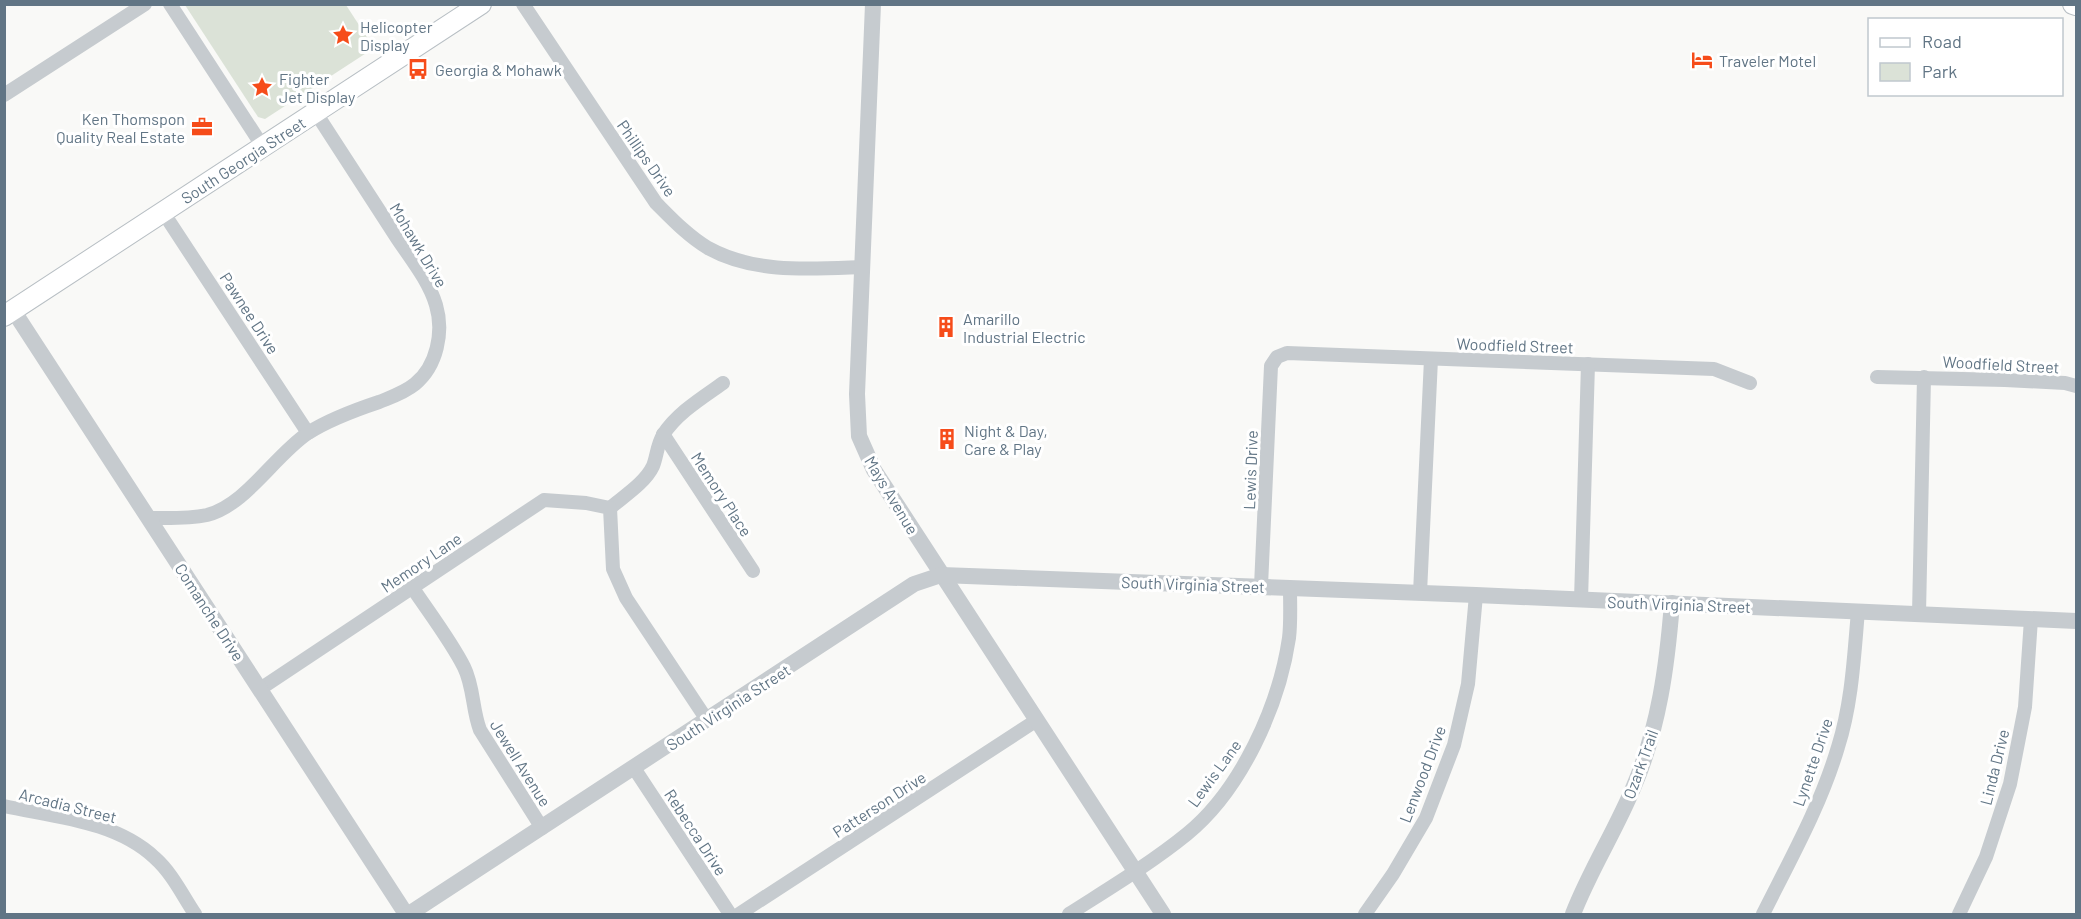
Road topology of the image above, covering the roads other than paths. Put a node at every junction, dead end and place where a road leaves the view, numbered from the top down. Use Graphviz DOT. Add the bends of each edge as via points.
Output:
graph roads {
  1 [pos="145,4"];
  2 [pos="170,4"];
  3 [pos="481,4"];
  4 [pos="523,4"];
  5 [pos="873,4"];
  6 [pos="4,94"];
  7 [pos="316,113"];
  8 [pos="263,147"];
  9 [pos="163,212"];
  10 [pos="863,267"];
  11 [pos="9,313"];
  12 [pos="1277,357"];
  13 [pos="1431,358"];
  14 [pos="1588,364"];
  15 [pos="1924,377"];
  16 [pos="1877,378"];
  17 [pos="1750,382"];
  18 [pos="723,383"];
  19 [pos="2076,386"];
  20 [pos="308,433"];
  21 [pos="663,435"];
  22 [pos="610,508"];
  23 [pos="148,518"];
  24 [pos="753,571"];
  25 [pos="942,575"];
  26 [pos="1261,586"];
  27 [pos="412,587"];
  28 [pos="1290,588"];
  29 [pos="1420,593"];
  30 [pos="1476,595"];
  31 [pos="1581,600"];
  32 [pos="1672,603"];
  33 [pos="1858,611"];
  34 [pos="1919,614"];
  35 [pos="2076,614"];
  36 [pos="2031,619"];
  37 [pos="2076,621"];
  38 [pos="260,688"];
  39 [pos="707,720"];
  40 [pos="1037,720"];
  41 [pos="634,768"];
  42 [pos="4,806"];
  43 [pos="542,828"];
  44 [pos="1135,871"];
  45 [pos="195,915"];
  46 [pos="408,915"];
  47 [pos="730,915"];
  48 [pos="739,915"];
  49 [pos="1069,915"];
  50 [pos="1162,915"];
  51 [pos="1365,915"];
  52 [pos="1573,915"];
  53 [pos="1763,915"];
  54 [pos="1959,915"];
  1 -- 6 [label="street"];
  2 -- 8 [label="street"];
  3 -- 7 [label="main road, South Georgia Street"];
  4 -- 10 [label="street, Phillips Drive" via="656,203 684,230 709,248 772,267"];
  5 -- 10 [label="street, Mays Avenue"];
  7 -- 8 [label="main road, South Georgia Street"];
  7 -- 20 [label="street, Mohawk Drive" via="420,273 436,304 439,321 434,356 426,373 414,385"];
  8 -- 9 [label="main road, South Georgia Street"];
  9 -- 11 [label="main road, South Georgia Street"];
  9 -- 20 [label="street, Pawnee Drive"];
  10 -- 25 [label="street, Mays Avenue" via="859,436 874,470"];
  11 -- 23 [label="street, Comanche Drive"];
  12 -- 13 [label="street, Woodfield Street" via="1287,353"];
  12 -- 26 [label="street, Lewis Drive" via="1271,366"];
  13 -- 14 [label="street, Woodfield Street"];
  13 -- 29 [label="street"];
  14 -- 17 [label="street, Woodfield Street" via="1714,369"];
  14 -- 31 [label="street"];
  15 -- 16 [label="street, Woodfield Street"];
  15 -- 19 [label="street, Woodfield Street"];
  15 -- 34 [label="street"];
  18 -- 21 [label="street" via="686,411"];
  20 -- 23 [label="street, Mohawk Drive" via="227,507 208,515"];
  21 -- 22 [label="street" via="646,477"];
  21 -- 24 [label="street, Memory Place"];
  22 -- 27 [label="street, Memory Lane" via="544,500"];
  22 -- 39 [label="street" via="613,569 626,598"];
  23 -- 38 [label="street, Comanche Drive"];
  25 -- 26 [label="street, South Virginia Street"];
  25 -- 39 [label="street, South Virginia Street" via="914,584"];
  25 -- 40 [label="street, Mays Avenue"];
  26 -- 28 [label="street, South Virginia Street"];
  27 -- 38 [label="street, Memory Lane"];
  27 -- 43 [label="street, Jewell Avenue" via="464,666 480,730"];
  28 -- 29 [label="street, South Virginia Street"];
  28 -- 44 [label="street, Lewis Lane" via="1289,636 1282,672 1255,746 1215,804 1189,833"];
  29 -- 30 [label="street, South Virginia Street"];
  30 -- 31 [label="street, South Virginia Street"];
  30 -- 51 [label="street, Lenwood Drive" via="1467,684 1454,745 1426,818"];
  31 -- 32 [label="street, South Virginia Street"];
  32 -- 33 [label="street, South Virginia Street"];
  32 -- 52 [label="street, Ozark Trail" via="1667,665 1649,744 1634,786"];
  33 -- 34 [label="street, South Virginia Street"];
  33 -- 53 [label="street, Lynette Drive" via="1852,684 1839,746 1820,798"];
  34 -- 36 [label="street, South Virginia Street"];
  35 -- 37 [label="street"];
  36 -- 37 [label="street, South Virginia Street"];
  36 -- 54 [label="street, Linda Drive" via="2025,707 2010,784 1986,857"];
  38 -- 46 [label="street, Comanche Drive"];
  39 -- 41 [label="street, South Virginia Street"];
  40 -- 44 [label="street, Mays Avenue"];
  40 -- 48 [label="street, Patterson Drive"];
  41 -- 43 [label="street, South Virginia Street"];
  41 -- 47 [label="street, Rebecca Drive"];
  42 -- 45 [label="street, Arcadia Street" via="117,832 156,858"];
  43 -- 46 [label="street, South Virginia Street"];
  44 -- 49 [label="street, Lewis Lane"];
  44 -- 50 [label="street, Mays Avenue"];
}
